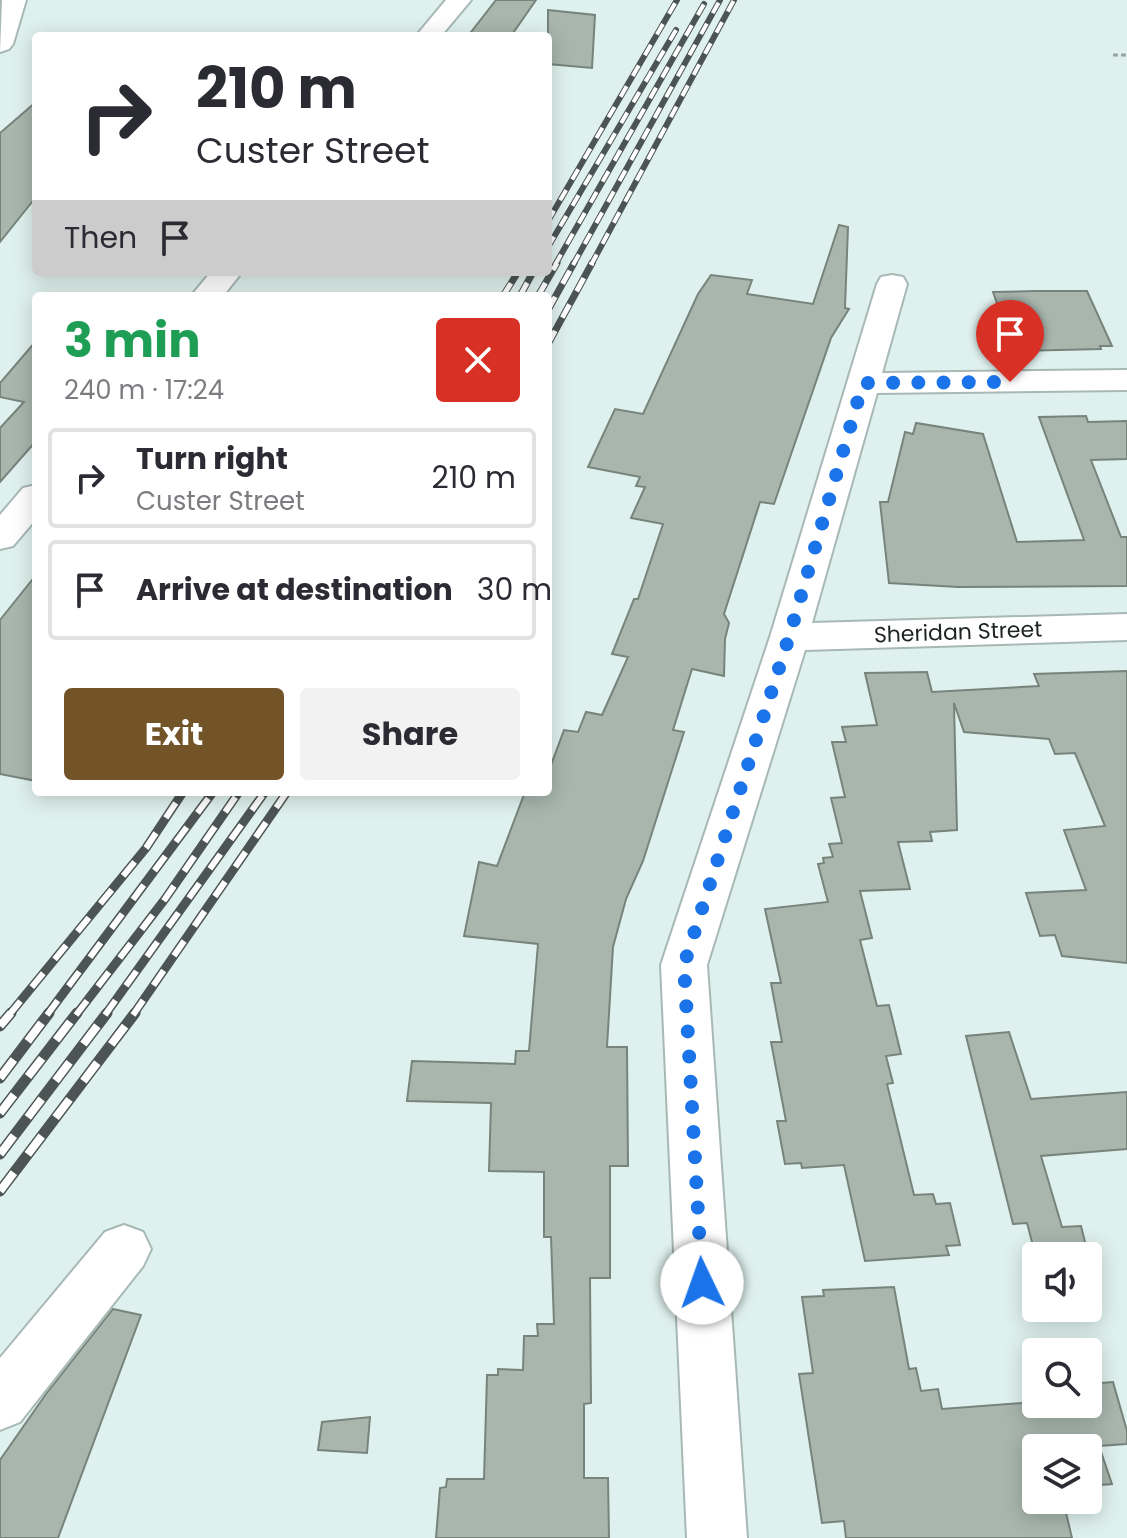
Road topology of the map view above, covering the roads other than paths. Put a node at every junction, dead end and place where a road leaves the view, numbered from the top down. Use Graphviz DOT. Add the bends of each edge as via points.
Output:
graph roads {
  1 [pos="14,0"];
  2 [pos="459,0"];
  3 [pos="431,32"];
  4 [pos="0,44"];
  5 [pos="224,276"];
  6 [pos="892,284"];
  7 [pos="210,292"];
  8 [pos="1127,380"];
  9 [pos="863,383"];
  10 [pos="1127,627"];
  11 [pos="789,637"];
  12 [pos="124,1249"];
  13 [pos="0,1402"];
  14 [pos="717,1538"];
  1 -- 4 [label="street"];
  2 -- 3 [label="street"];
  5 -- 7 [label="street"];
  6 -- 9 [label="street"];
  8 -- 9 [label="street"];
  9 -- 11 [label="street"];
  10 -- 11 [label="street, Sheridan Street"];
  11 -- 14 [label="street" via="684,965"];
  12 -- 13 [label="street"];
}
